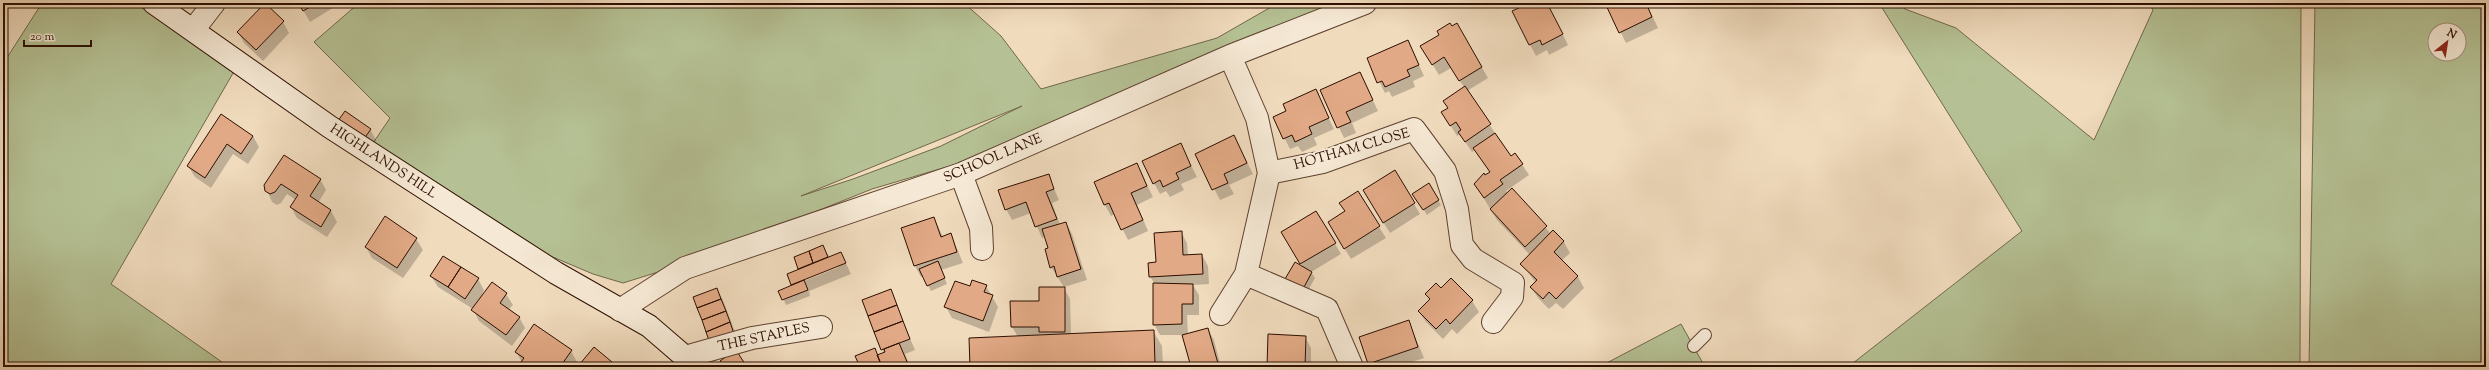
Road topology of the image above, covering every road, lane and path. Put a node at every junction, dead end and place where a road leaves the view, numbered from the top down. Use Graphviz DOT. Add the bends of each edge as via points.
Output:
graph roads {
  1 [pos="154,3"];
  2 [pos="214,3"];
  3 [pos="1365,3"];
  4 [pos="194,29"];
  5 [pos="1230,56"];
  6 [pos="1269,173"];
  7 [pos="961,174"];
  8 [pos="982,249"];
  9 [pos="1246,274"];
  10 [pos="620,310"];
  11 [pos="1221,314"];
  12 [pos="1493,322"];
  13 [pos="821,327"];
  14 [pos="1705,336"];
  15 [pos="1694,346"];
  16 [pos="689,362"];
  17 [pos="1352,367"];
  1 -- 4 [label="street, HIGHLANDS HILL"];
  2 -- 4 [label="street"];
  3 -- 5 [label="street, SCHOOL LANE"];
  4 -- 10 [label="street, HIGHLANDS HILL" via="330,127 556,273"];
  5 -- 6 [label="street" via="1257,118"];
  5 -- 7 [label="street, SCHOOL LANE"];
  6 -- 9 [label="street"];
  6 -- 12 [label="street, HOTHAM CLOSE" via="1323,162 1414,129 1445,171 1457,209 1462,245 1473,259 1513,283 1512,297"];
  7 -- 8 [label="street" via="981,228"];
  7 -- 10 [label="street, SCHOOL LANE" via="685,268"];
  9 -- 11 [label="street"];
  9 -- 17 [label="street" via="1328,309"];
  10 -- 16 [label="street, HIGHLANDS HILL" via="649,326"];
  13 -- 16 [label="street, THE STAPLES" via="752,338"];
  14 -- 15 [label="lane"];
}
